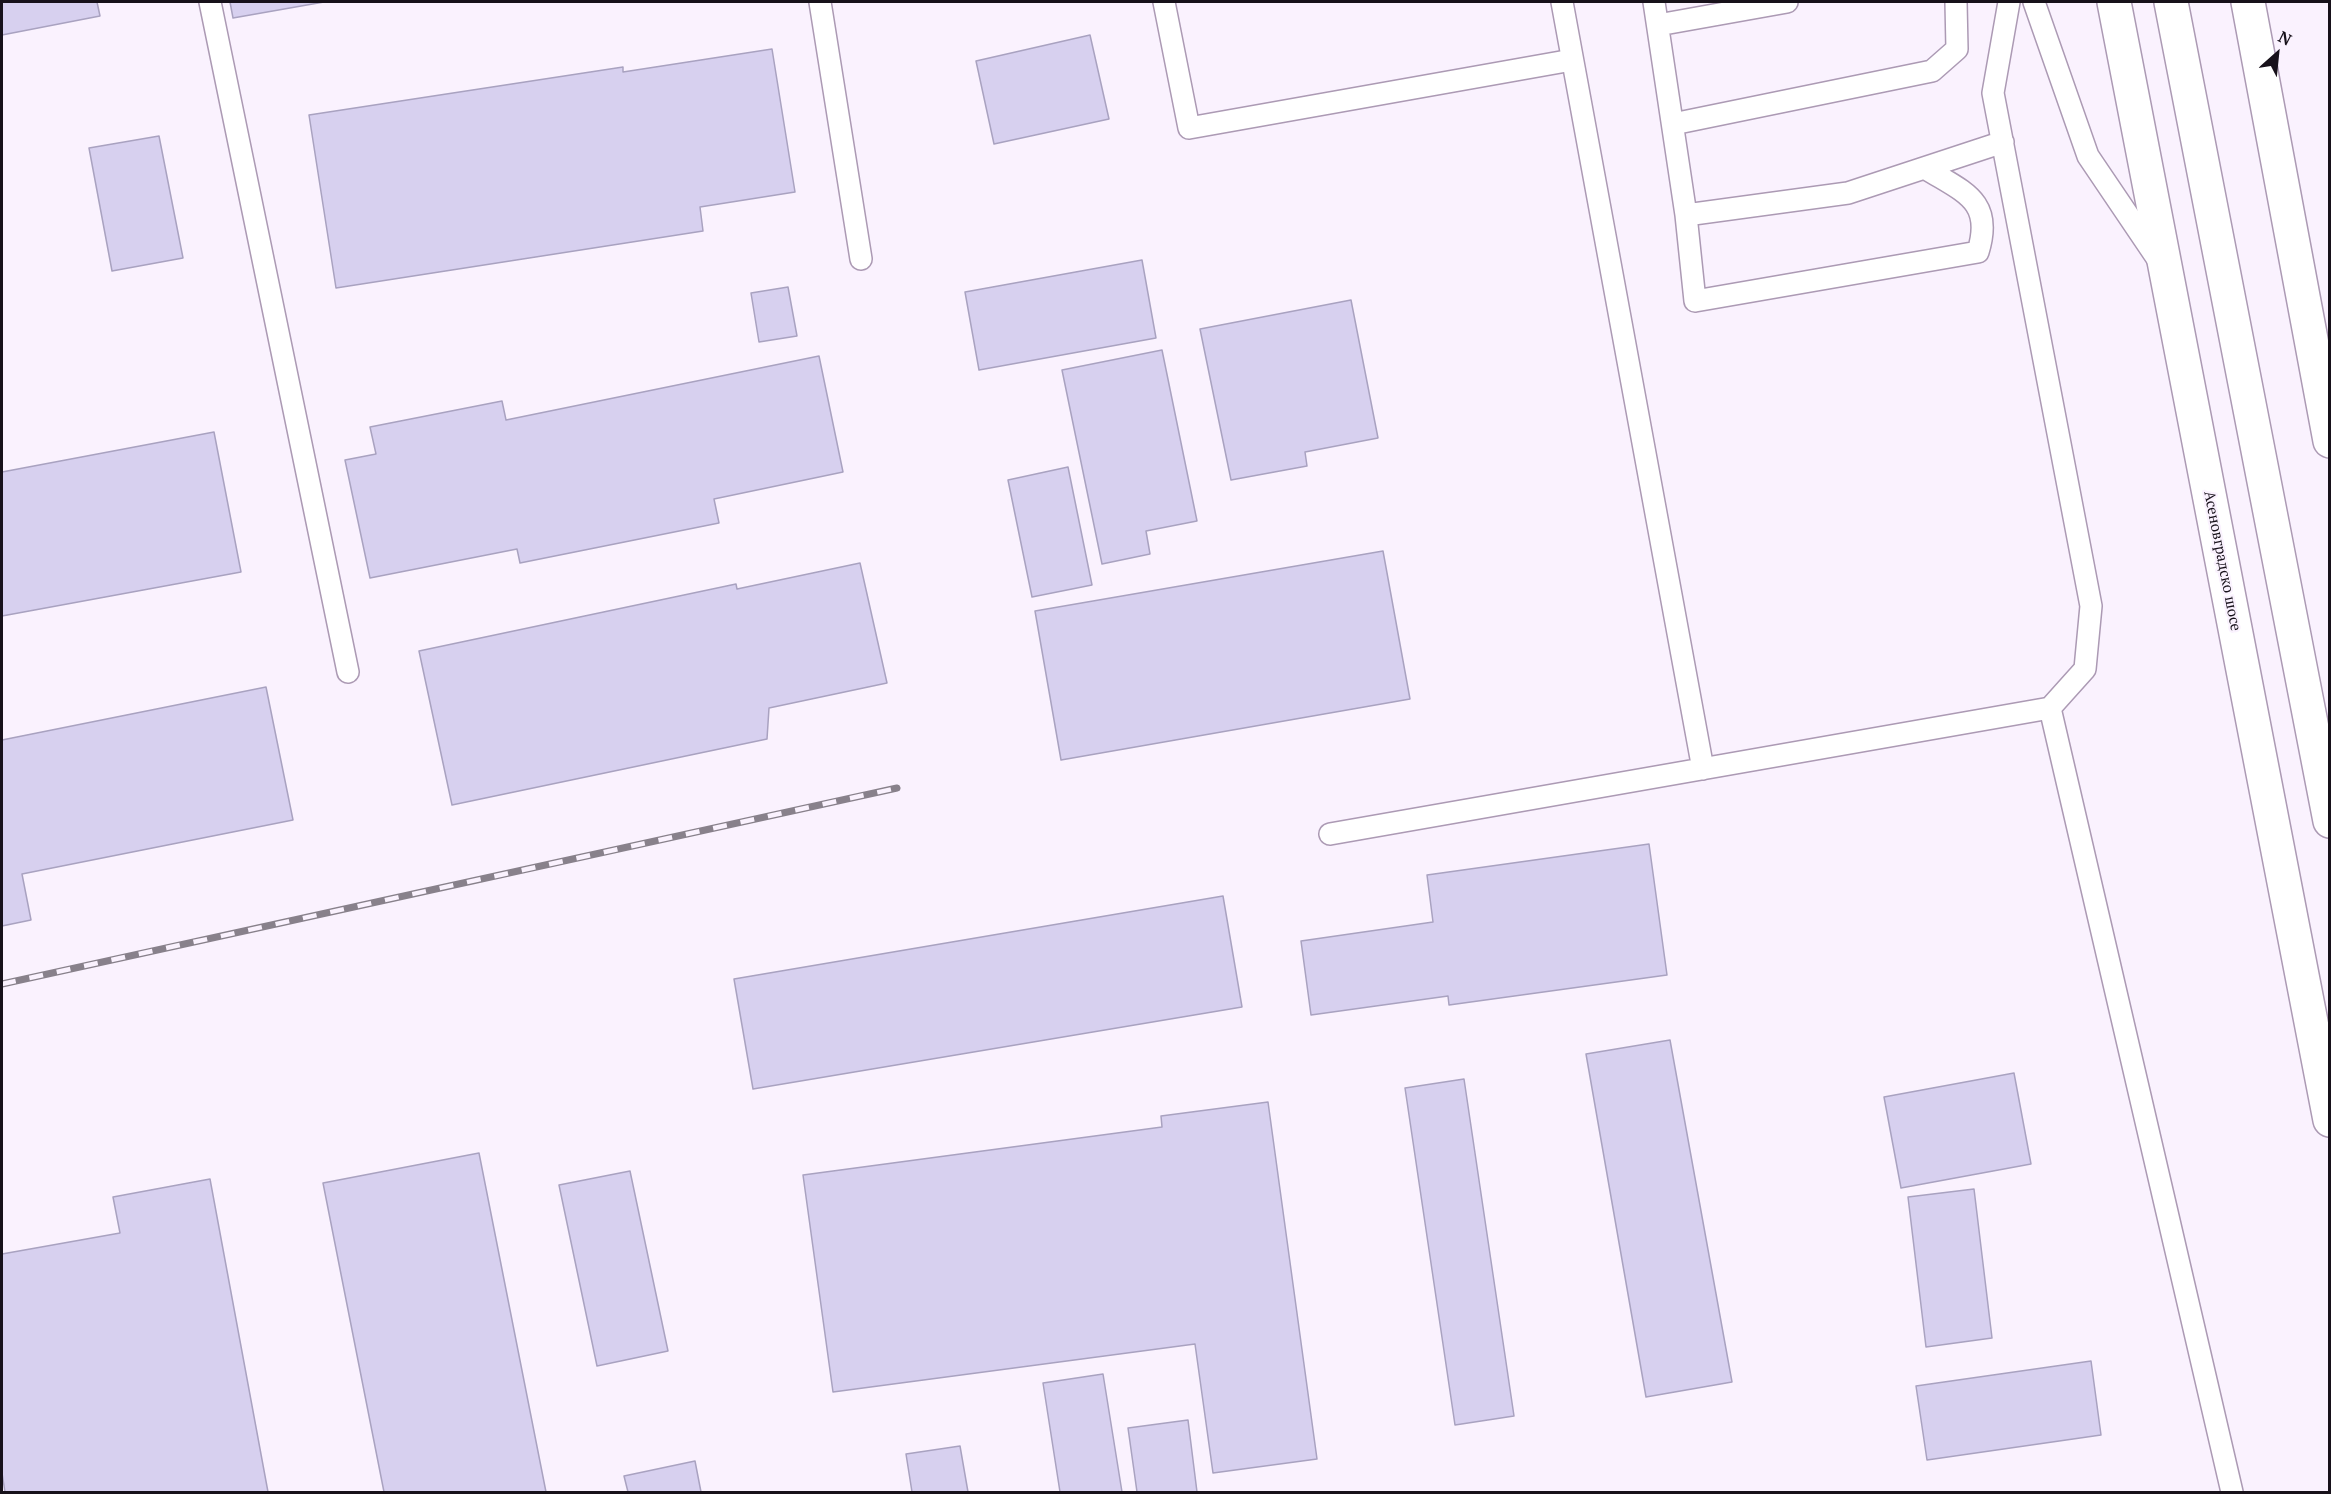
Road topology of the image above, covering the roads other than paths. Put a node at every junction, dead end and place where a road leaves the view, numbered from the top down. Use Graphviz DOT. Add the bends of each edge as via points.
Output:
graph roads {
  1 [pos="210,2"];
  2 [pos="820,2"];
  3 [pos="1164,2"];
  4 [pos="1562,2"];
  5 [pos="1654,2"];
  6 [pos="1787,2"];
  7 [pos="1956,2"];
  8 [pos="2009,2"];
  9 [pos="2034,2"];
  10 [pos="2114,2"];
  11 [pos="2171,2"];
  12 [pos="2248,2"];
  13 [pos="1658,25"];
  14 [pos="1572,60"];
  15 [pos="1673,124"];
  16 [pos="2003,142"];
  17 [pos="1925,168"];
  18 [pos="1686,215"];
  19 [pos="861,259"];
  20 [pos="2166,272"];
  21 [pos="2330,441"];
  22 [pos="348,672"];
  23 [pos="2050,708"];
  24 [pos="1702,769"];
  25 [pos="2330,821"];
  26 [pos="1330,834"];
  27 [pos="2330,1120"];
  28 [pos="2232,1492"];
  1 -- 22 [label="lane"];
  2 -- 19 [label="lane"];
  3 -- 14 [label="lane" via="1189,128"];
  4 -- 14 [label="lane"];
  5 -- 13 [label="lane"];
  6 -- 13 [label="lane"];
  7 -- 15 [label="lane" via="1957,49 1932,71"];
  8 -- 16 [label="lane" via="1993,93"];
  9 -- 20 [label="lane" via="2088,156"];
  10 -- 20 [label="main road, Асеновградско шосе"];
  11 -- 25 [label="main road"];
  12 -- 21 [label="main road"];
  13 -- 15 [label="lane"];
  14 -- 24 [label="lane"];
  15 -- 18 [label="lane"];
  16 -- 17 [label="lane"];
  16 -- 23 [label="lane" via="2091,606 2085,669"];
  17 -- 18 [label="lane" via="1848,193"];
  17 -- 18 [label="lane" via="1967,195 1980,209 1984,233 1978,252 1695,301"];
  20 -- 27 [label="main road, Асеновградско шосе"];
  23 -- 24 [label="lane"];
  23 -- 28 [label="lane"];
  24 -- 26 [label="lane"];
}
